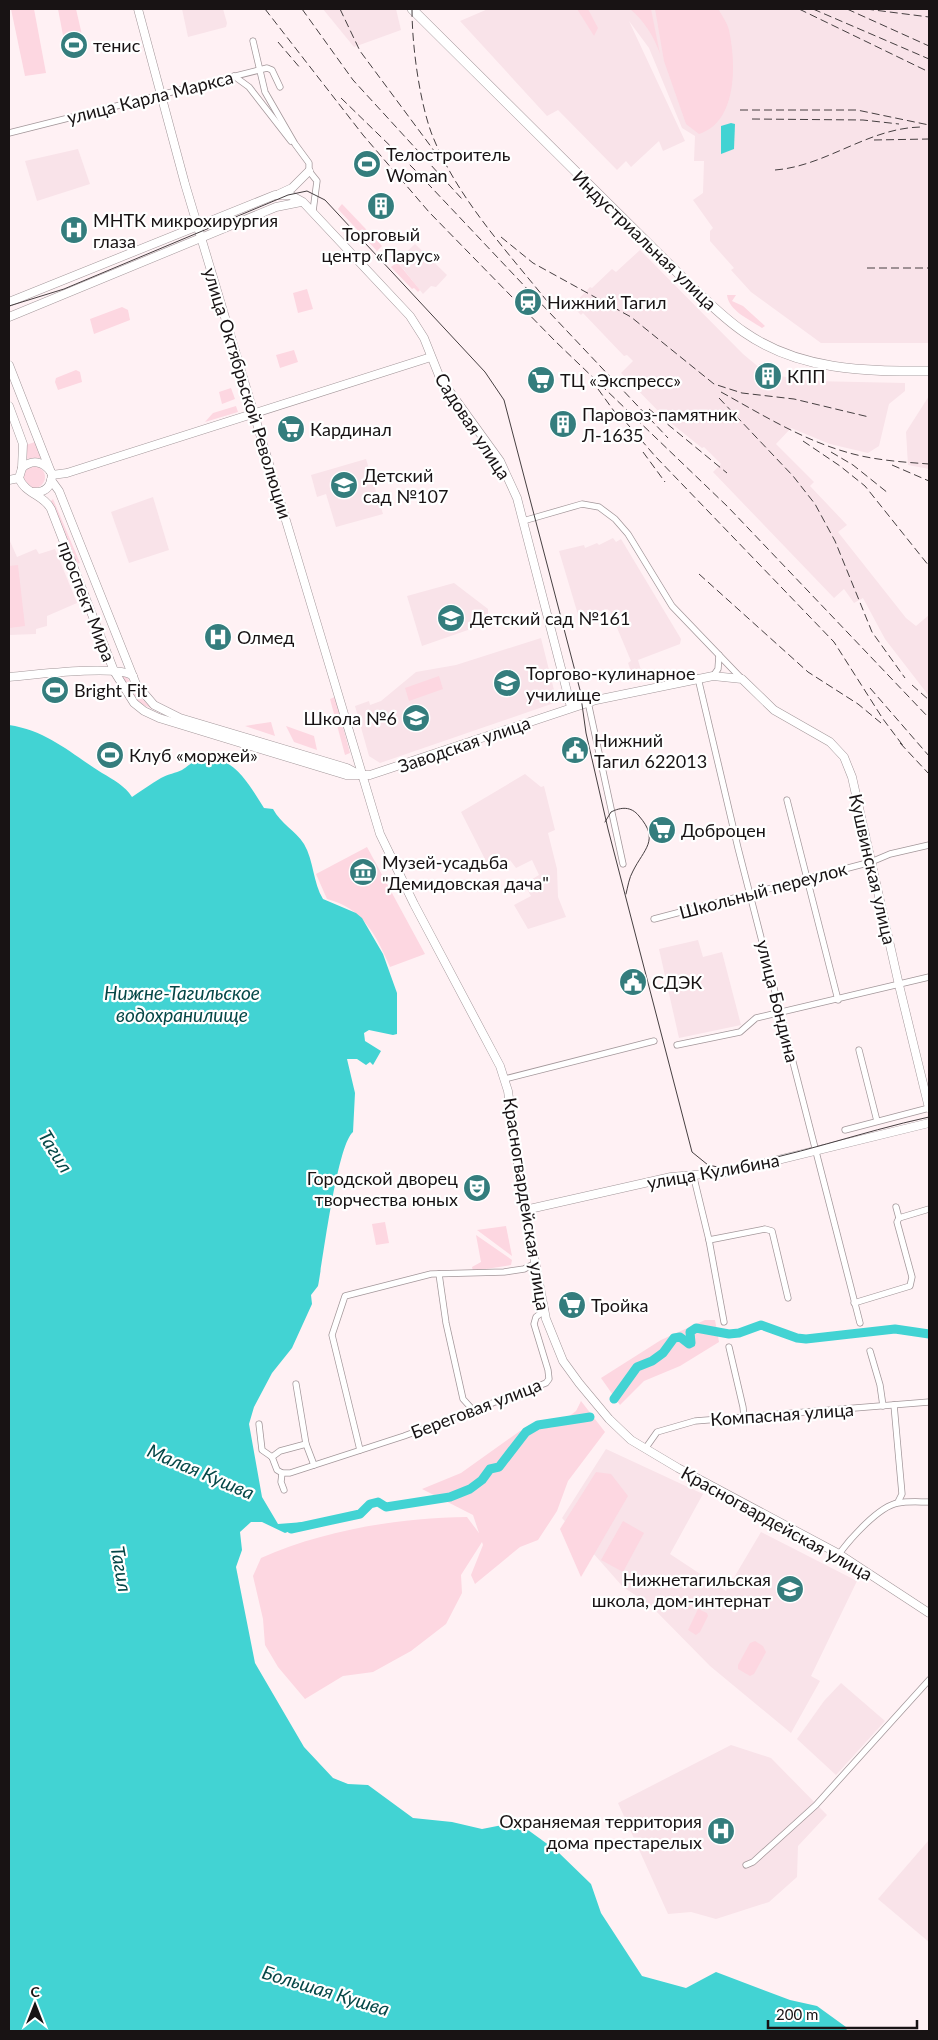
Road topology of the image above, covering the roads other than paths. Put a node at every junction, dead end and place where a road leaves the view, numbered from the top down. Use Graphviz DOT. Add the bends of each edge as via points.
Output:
graph roads {
  1 [pos="138,9"];
  2 [pos="412,9"];
  3 [pos="253,41"];
  4 [pos="258,70"];
  5 [pos="234,76"];
  6 [pos="280,87"];
  7 [pos="160,95"];
  8 [pos="9,133"];
  9 [pos="294,144"];
  10 [pos="309,171"];
  11 [pos="275,195"];
  12 [pos="303,202"];
  13 [pos="313,211"];
  14 [pos="198,227"];
  15 [pos="202,238"];
  16 [pos="9,302"];
  17 [pos="9,317"];
  18 [pos="431,357"];
  19 [pos="9,365"];
  20 [pos="929,371"];
  21 [pos="9,406"];
  22 [pos="254,412"];
  23 [pos="22,468"];
  24 [pos="51,476"];
  25 [pos="19,478"];
  26 [pos="9,480"];
  27 [pos="32,492"];
  28 [pos="523,521"];
  29 [pos="719,656"];
  30 [pos="114,671"];
  31 [pos="133,676"];
  32 [pos="713,676"];
  33 [pos="9,677"];
  34 [pos="698,678"];
  35 [pos="742,679"];
  36 [pos="588,702"];
  37 [pos="571,707"];
  38 [pos="144,711"];
  39 [pos="361,776"];
  40 [pos="786,800"];
  41 [pos="380,834"];
  42 [pos="929,845"];
  43 [pos="871,862"];
  44 [pos="623,864"];
  45 [pos="807,879"];
  46 [pos="751,894"];
  47 [pos="654,918"];
  48 [pos="929,977"];
  49 [pos="899,985"];
  50 [pos="838,1000"];
  51 [pos="780,1013"];
  52 [pos="654,1041"];
  53 [pos="677,1045"];
  54 [pos="859,1050"];
  55 [pos="505,1079"];
  56 [pos="929,1108"];
  57 [pos="877,1121"];
  58 [pos="929,1123"];
  59 [pos="845,1130"];
  60 [pos="817,1151"];
  61 [pos="693,1174"];
  62 [pos="896,1207"];
  63 [pos="929,1209"];
  64 [pos="525,1210"];
  65 [pos="899,1218"];
  66 [pos="709,1240"];
  67 [pos="534,1264"];
  68 [pos="439,1274"];
  69 [pos="788,1298"];
  70 [pos="854,1303"];
  71 [pos="545,1310"];
  72 [pos="724,1322"];
  73 [pos="860,1323"];
  74 [pos="729,1347"];
  75 [pos="870,1352"];
  76 [pos="296,1384"];
  77 [pos="929,1402"];
  78 [pos="894,1405"];
  79 [pos="883,1406"];
  80 [pos="473,1410"];
  81 [pos="744,1417"];
  82 [pos="259,1424"];
  83 [pos="306,1444"];
  84 [pos="645,1449"];
  85 [pos="360,1450"];
  86 [pos="272,1457"];
  87 [pos="314,1465"];
  88 [pos="282,1473"];
  89 [pos="284,1490"];
  90 [pos="898,1502"];
  91 [pos="929,1502"];
  92 [pos="839,1554"];
  93 [pos="929,1613"];
  94 [pos="929,1680"];
  95 [pos="746,1864"];
  1 -- 7 [label="main road, улица Октябрьской Революции"];
  2 -- 20 [label="main road, Индустриальная улица" via="694,289 744,333 793,357 827,366 864,371"];
  3 -- 4 [label="street"];
  4 -- 5 [label="street, улица Карла Маркса"];
  4 -- 6 [label="street" via="272,70"];
  4 -- 9 [label="street" via="265,92"];
  5 -- 7 [label="street, улица Карла Маркса"];
  5 -- 9 [label="street" via="249,88"];
  7 -- 8 [label="street, улица Карла Маркса"];
  7 -- 14 [label="main road, улица Октябрьской Революции"];
  9 -- 10 [label="street" via="307,159"];
  10 -- 11 [label="main road" via="292,188"];
  10 -- 13 [label="street" via="318,182"];
  11 -- 12 [label="main road" via="288,195"];
  11 -- 14 [label="main road"];
  12 -- 13 [label="main road, Садовая улица"];
  12 -- 15 [label="main road" via="282,205"];
  13 -- 18 [label="main road, Садовая улица" via="410,316"];
  14 -- 15 [label="main road, улица Октябрьской Революции"];
  14 -- 16 [label="main road"];
  15 -- 17 [label="main road"];
  15 -- 22 [label="main road, улица Октябрьской Революции"];
  18 -- 22 [label="main road"];
  18 -- 28 [label="main road, Садовая улица" via="440,378 500,461 517,498"];
  19 -- 24 [label="main road, проспект Мира"];
  21 -- 23 [label="main road" via="23,444"];
  22 -- 24 [label="main road"];
  22 -- 39 [label="main road, улица Октябрьской Революции"];
  23 -- 24 [label="main road" via="37,462"];
  23 -- 25 [label="main road"];
  24 -- 27 [label="main road" via="50,486 43,492"];
  24 -- 31 [label="main road, проспект Мира"];
  25 -- 26 [label="main road"];
  25 -- 27 [label="main road" via="21,484"];
  27 -- 30 [label="main road, проспект Мира" via="51,509"];
  28 -- 29 [label="street" via="582,504 594,506 615,519 628,534 672,606"];
  28 -- 37 [label="main road, Садовая улица"];
  29 -- 32 [label="street" via="718,669"];
  29 -- 35 [label="street"];
  30 -- 31 [label="main road" via="124,671"];
  30 -- 33 [label="main road"];
  30 -- 38 [label="main road, проспект Мира" via="131,699"];
  31 -- 39 [label="main road, проспект Мира" via="142,694 154,705 180,718 348,768"];
  32 -- 34 [label="main road, Заводская улица"];
  32 -- 35 [label="main road, Заводская улица"];
  34 -- 36 [label="main road, Заводская улица"];
  34 -- 46 [label="street, улица Бондина"];
  35 -- 43 [label="main road, Кушвинская улица" via="774,710 830,742 844,757 852,777"];
  36 -- 37 [label="main road, Заводская улица"];
  36 -- 44 [label="street"];
  37 -- 39 [label="main road, Заводская улица" via="378,774"];
  38 -- 39 [label="main road, Заводская улица" via="346,775"];
  39 -- 41 [label="main road, улица Октябрьской Революции"];
  40 -- 45 [label="street"];
  41 -- 55 [label="main road, Красногвардейская улица" via="489,1042"];
  42 -- 43 [label="street, Школьный переулок"];
  43 -- 45 [label="street, Школьный переулок"];
  43 -- 49 [label="main road, Кушвинская улица"];
  45 -- 46 [label="street, Школьный переулок"];
  45 -- 50 [label="street"];
  46 -- 47 [label="street, Школьный переулок"];
  46 -- 51 [label="street, улица Бондина"];
  48 -- 49 [label="street"];
  49 -- 50 [label="street"];
  49 -- 56 [label="main road, Кушвинская улица"];
  50 -- 51 [label="street"];
  51 -- 53 [label="street" via="754,1019 740,1032"];
  51 -- 60 [label="street, улица Бондина"];
  52 -- 55 [label="street"];
  54 -- 57 [label="street"];
  55 -- 64 [label="main road, Красногвардейская улица"];
  56 -- 57 [label="street"];
  57 -- 59 [label="street"];
  58 -- 60 [label="main road, улица Кулибина"];
  60 -- 61 [label="main road, улица Кулибина" via="729,1172"];
  60 -- 70 [label="street, улица Бондина"];
  61 -- 64 [label="main road, улица Кулибина"];
  61 -- 66 [label="street"];
  62 -- 65 [label="street"];
  63 -- 65 [label="street"];
  64 -- 67 [label="main road, Красногвардейская улица"];
  65 -- 70 [label="street" via="897,1223 912,1283 907,1288"];
  66 -- 69 [label="street" via="770,1229"];
  66 -- 72 [label="street"];
  67 -- 68 [label="street" via="524,1270"];
  67 -- 71 [label="main road, Красногвардейская улица"];
  68 -- 80 [label="street" via="463,1399"];
  68 -- 85 [label="street" via="350,1293 342,1301 332,1335"];
  70 -- 73 [label="street, улица Бондина"];
  71 -- 80 [label="street, Береговая улица" via="536,1317 534,1324 549,1379 541,1385"];
  71 -- 84 [label="main road, Красногвардейская улица" via="551,1335 563,1361 618,1429"];
  74 -- 81 [label="street"];
  75 -- 79 [label="street"];
  76 -- 83 [label="street"];
  77 -- 78 [label="street, Компасная улица"];
  78 -- 79 [label="street, Компасная улица"];
  78 -- 90 [label="street" via="902,1494"];
  79 -- 81 [label="street, Компасная улица"];
  80 -- 85 [label="street, Береговая улица"];
  81 -- 84 [label="street, Компасная улица" via="695,1421 663,1430 654,1435"];
  82 -- 86 [label="street" via="262,1450"];
  83 -- 86 [label="street" via="280,1451"];
  83 -- 87 [label="street"];
  84 -- 92 [label="main road, Красногвардейская улица"];
  85 -- 87 [label="street, Береговая улица"];
  86 -- 88 [label="street" via="277,1470"];
  87 -- 88 [label="street, Береговая улица"];
  88 -- 89 [label="street"];
  90 -- 91 [label="street"];
  90 -- 92 [label="street" via="888,1506 853,1535"];
  92 -- 93 [label="main road, Красногвардейская улица"];
  94 -- 95 [label="street" via="816,1806 753,1862"];
}
